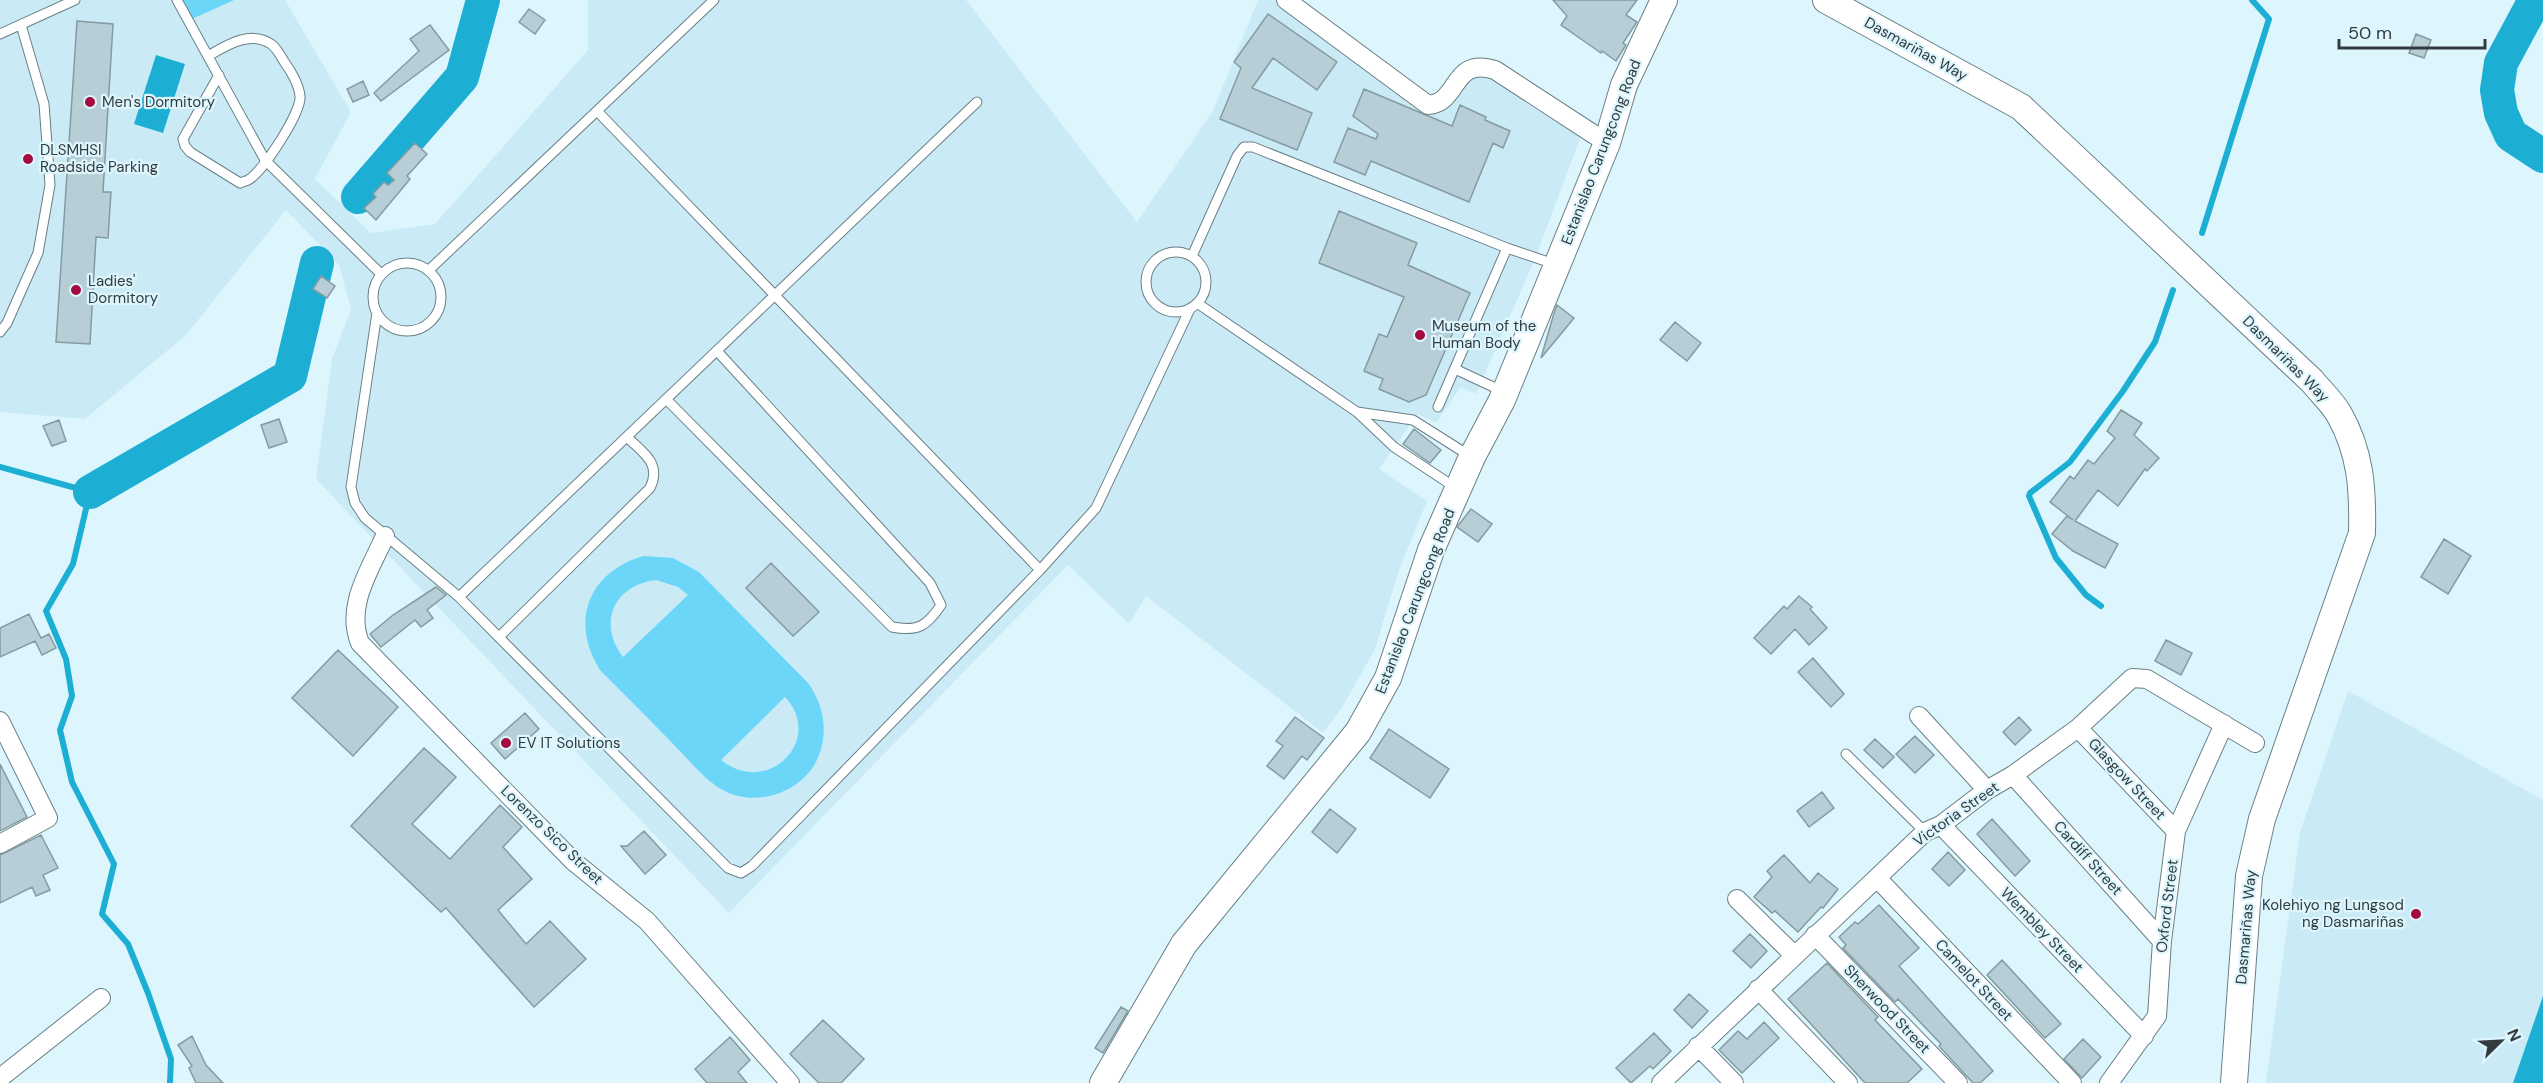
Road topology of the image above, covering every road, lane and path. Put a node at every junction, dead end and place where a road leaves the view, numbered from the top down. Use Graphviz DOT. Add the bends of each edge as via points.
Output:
graph roads {
  1 [pos="75,0"];
  2 [pos="177,0"];
  3 [pos="714,0"];
  4 [pos="1286,0"];
  5 [pos="1664,0"];
  6 [pos="1826,0"];
  7 [pos="21,25"];
  8 [pos="0,34"];
  9 [pos="208,56"];
  10 [pos="219,75"];
  11 [pos="977,102"];
  12 [pos="597,111"];
  13 [pos="1607,143"];
  14 [pos="265,160"];
  15 [pos="1507,248"];
  16 [pos="1192,256"];
  17 [pos="1558,266"];
  18 [pos="429,270"];
  19 [pos="381,274"];
  20 [pos="775,296"];
  21 [pos="1194,306"];
  22 [pos="377,314"];
  23 [pos="0,332"];
  24 [pos="717,351"];
  25 [pos="1455,369"];
  26 [pos="1504,392"];
  27 [pos="666,399"];
  28 [pos="1438,407"];
  29 [pos="1357,412"];
  30 [pos="627,436"];
  31 [pos="1472,457"];
  32 [pos="1458,490"];
  33 [pos="385,536"];
  34 [pos="1040,570"];
  35 [pos="459,597"];
  36 [pos="499,637"];
  37 [pos="1919,716"];
  38 [pos="0,721"];
  39 [pos="2224,724"];
  40 [pos="2078,728"];
  41 [pos="2255,743"];
  42 [pos="1846,754"];
  43 [pos="2013,775"];
  44 [pos="1987,790"];
  45 [pos="1933,828"];
  46 [pos="2176,831"];
  47 [pos="0,844"];
  48 [pos="1877,878"];
  49 [pos="1737,899"];
  50 [pos="1815,934"];
  51 [pos="2162,941"];
  52 [pos="1794,955"];
  53 [pos="1758,989"];
  54 [pos="101,998"];
  55 [pos="2144,1036"];
  56 [pos="1698,1046"];
  57 [pos="0,1081"];
  58 [pos="790,1083"];
  59 [pos="1103,1083"];
  60 [pos="1661,1083"];
  61 [pos="1734,1083"];
  62 [pos="1848,1083"];
  63 [pos="1958,1083"];
  64 [pos="2072,1083"];
  65 [pos="2109,1083"];
  66 [pos="2234,1083"];
  1 -- 7 [label="lane"];
  2 -- 9 [label="lane"];
  3 -- 12 [label="lane"];
  4 -- 13 [label="street" via="1428,105 1442,100 1465,71 1483,66"];
  5 -- 13 [label="street, Estanislao Carungcong Road" via="1624,85"];
  6 -- 66 [label="street, Dasmariñas Way" via="2021,107 2312,381 2338,413 2355,448 2363,488 2362,533 2262,819 2249,876"];
  7 -- 8 [label="lane"];
  7 -- 23 [label="lane" via="44,104 50,185 38,254"];
  9 -- 10 [label="lane"];
  9 -- 14 [label="lane" via="233,42 253,37 272,45 289,69 300,97 297,113"];
  10 -- 14 [label="lane"];
  10 -- 14 [label="lane" via="187,128 184,146 240,183 248,181"];
  11 -- 20 [label="lane"];
  12 -- 18 [label="lane"];
  12 -- 20 [label="lane"];
  13 -- 17 [label="street, Estanislao Carungcong Road"];
  14 -- 19 [label="lane"];
  15 -- 16 [label="lane" via="1253,147 1244,147"];
  15 -- 17 [label="lane"];
  15 -- 25 [label="lane"];
  16 -- 21 [label="lane" via="1206,277 1206,287"];
  16 -- 21 [label="lane" via="1180,251 1161,255 1153,261 1145,278 1156,305 1172,312"];
  17 -- 26 [label="street, Estanislao Carungcong Road"];
  18 -- 19 [label="lane" via="399,263"];
  18 -- 22 [label="lane" via="440,289 441,300 433,319 414,330 403,331"];
  19 -- 22 [label="lane" via="373,293"];
  20 -- 24 [label="lane"];
  20 -- 34 [label="lane"];
  21 -- 29 [label="lane"];
  21 -- 34 [label="lane" via="1096,508"];
  22 -- 33 [label="lane" via="351,487 354,502 365,518"];
  24 -- 27 [label="lane"];
  24 -- 27 [label="lane" via="930,583 941,604 930,620 911,630 892,627"];
  25 -- 26 [label="lane"];
  25 -- 28 [label="lane"];
  26 -- 31 [label="street, Estanislao Carungcong Road"];
  27 -- 30 [label="lane"];
  29 -- 31 [label="lane" via="1413,420"];
  29 -- 32 [label="lane" via="1394,447"];
  30 -- 35 [label="lane"];
  30 -- 36 [label="lane" via="652,462 655,470 650,488"];
  31 -- 32 [label="street, Estanislao Carungcong Road"];
  32 -- 59 [label="street, Estanislao Carungcong Road" via="1431,550 1397,654 1374,706 1358,732 1184,944"];
  33 -- 35 [label="lane"];
  33 -- 58 [label="street, Lorenzo Sico Street" via="355,606 354,629 360,643 573,861 647,921"];
  34 -- 36 [label="lane" via="741,873 728,868"];
  35 -- 36 [label="lane"];
  37 -- 44 [label="street"];
  38 -- 47 [label="street" via="48,818"];
  39 -- 40 [label="street, Victoria Street" via="2147,679 2133,678"];
  39 -- 41 [label="street, Victoria Street"];
  39 -- 46 [label="street, Oxford Street"];
  40 -- 43 [label="street, Victoria Street"];
  40 -- 46 [label="street, Glasgow Street"];
  42 -- 45 [label="lane"];
  43 -- 44 [label="street, Victoria Street"];
  43 -- 51 [label="street, Cardiff Street"];
  44 -- 45 [label="street, Victoria Street"];
  45 -- 48 [label="street, Victoria Street"];
  45 -- 55 [label="street, Wembley Street"];
  46 -- 51 [label="street, Oxford Street"];
  48 -- 50 [label="street, Victoria Street"];
  48 -- 64 [label="street, Camelot Street"];
  49 -- 52 [label="street"];
  50 -- 52 [label="street, Victoria Street"];
  50 -- 63 [label="street, Sherwood Street"];
  51 -- 55 [label="street, Oxford Street" via="2157,1016"];
  52 -- 53 [label="street, Victoria Street"];
  53 -- 56 [label="street, Victoria Street"];
  53 -- 62 [label="street"];
  54 -- 57 [label="street"];
  55 -- 65 [label="street, Oxford Street"];
  56 -- 60 [label="street, Victoria Street"];
  56 -- 61 [label="street"];
}
